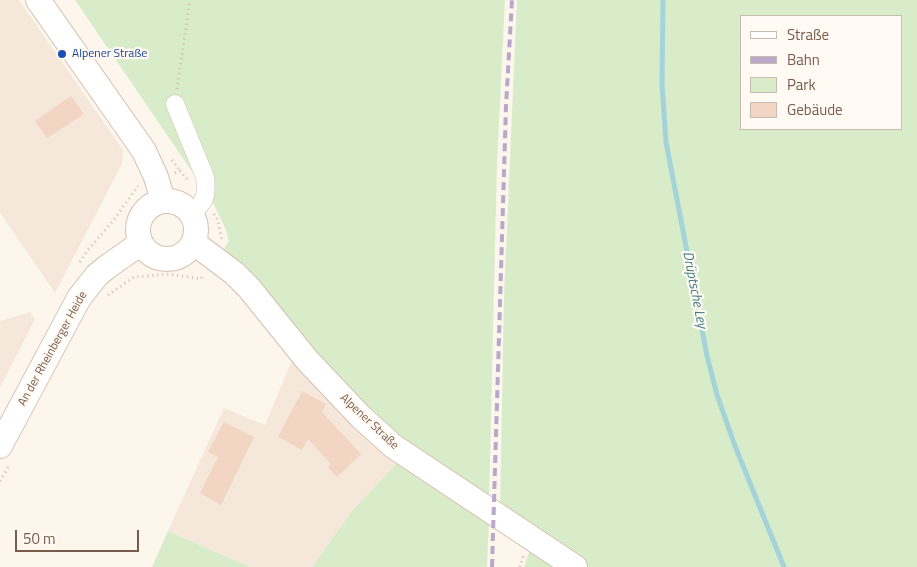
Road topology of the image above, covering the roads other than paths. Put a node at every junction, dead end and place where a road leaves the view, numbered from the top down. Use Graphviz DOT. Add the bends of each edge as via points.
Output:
graph roads {
  1 [pos="38,0"];
  2 [pos="175,104"];
  3 [pos="163,201"];
  4 [pos="198,206"];
  5 [pos="141,242"];
  6 [pos="194,243"];
  7 [pos="7,452"];
  8 [pos="575,567"];
  1 -- 3 [label="street" via="144,151"];
  2 -- 4 [label="street" via="205,177 206,190"];
  3 -- 4 [label="street"];
  3 -- 5 [label="street" via="147,209 141,217 138,226"];
  4 -- 6 [label="street"];
  5 -- 6 [label="street" via="147,251 163,259 181,256"];
  5 -- 7 [label="street, An der Rheinberger Heide" via="97,275 80,298"];
  6 -- 8 [label="street, Alpener Straße" via="249,288 307,360 393,446"];
}
